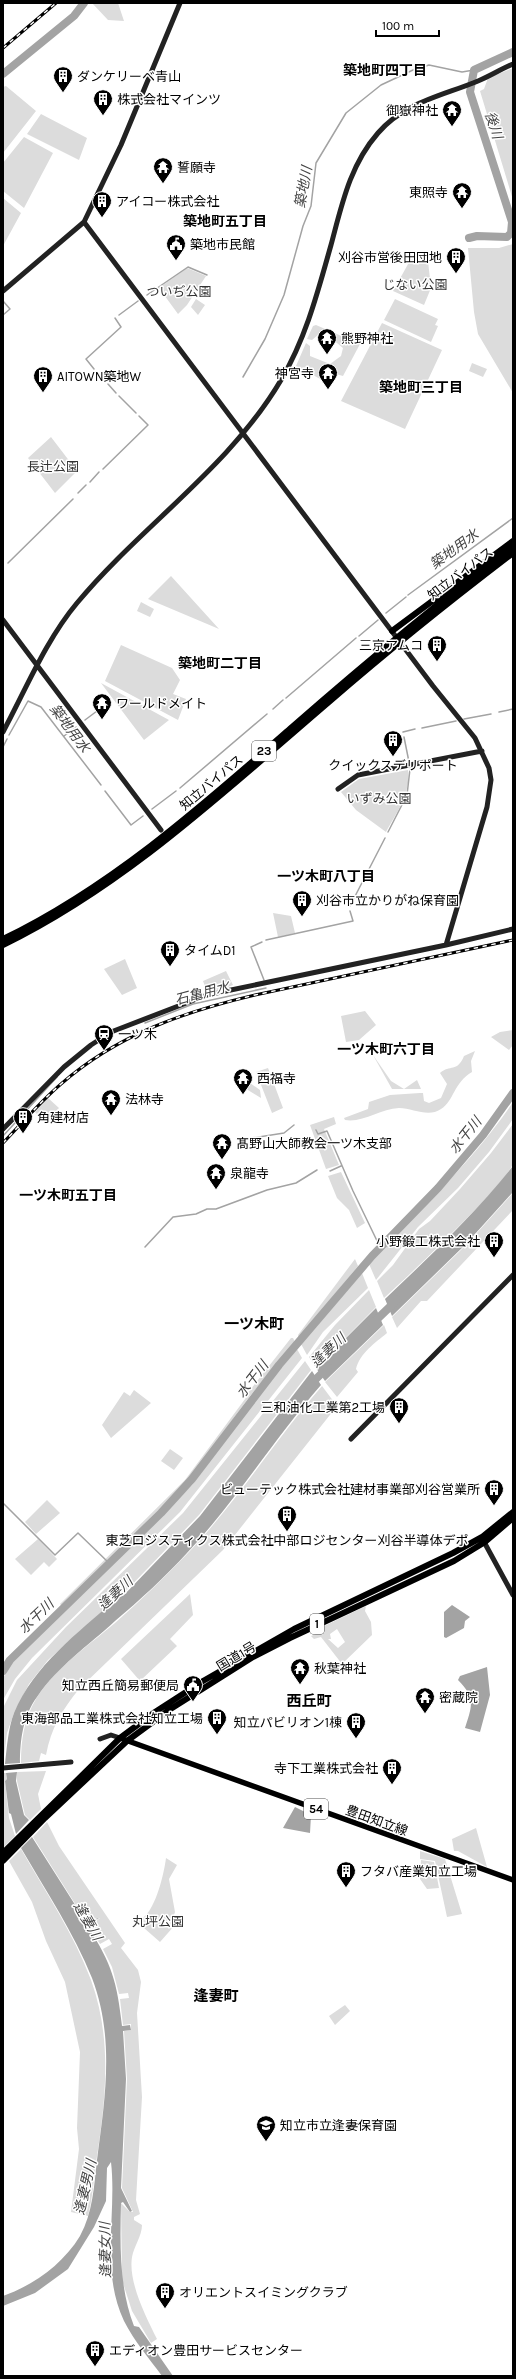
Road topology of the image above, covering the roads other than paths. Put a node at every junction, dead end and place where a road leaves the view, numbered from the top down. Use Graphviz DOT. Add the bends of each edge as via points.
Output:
graph roads {
  1 [pos="180,3"];
  2 [pos="513,64"];
  3 [pos="84,222"];
  4 [pos="3,291"];
  5 [pos="243,433"];
  6 [pos="513,541"];
  7 [pos="513,546"];
  8 [pos="513,553"];
  9 [pos="513,559"];
  10 [pos="3,620"];
  11 [pos="392,631"];
  12 [pos="402,642"];
  13 [pos="38,665"];
  14 [pos="3,732"];
  15 [pos="482,751"];
  16 [pos="338,789"];
  17 [pos="161,830"];
  18 [pos="513,929"];
  19 [pos="3,939"];
  20 [pos="3,945"];
  21 [pos="446,945"];
  22 [pos="3,1129"];
  23 [pos="513,1275"];
  24 [pos="351,1439"];
  25 [pos="513,1512"];
  26 [pos="513,1518"];
  27 [pos="483,1540"];
  28 [pos="513,1595"];
  29 [pos="100,1739"];
  30 [pos="124,1739"];
  31 [pos="71,1762"];
  32 [pos="3,1768"];
  33 [pos="5,1855"];
  34 [pos="513,1880"];
  1 -- 3 [label="street" via="118,151"];
  2 -- 5 [label="street" via="476,82 418,102 398,114 378,132 354,166 301,339 278,386"];
  3 -- 4 [label="street"];
  3 -- 5 [label="street"];
  5 -- 11 [label="street"];
  5 -- 13 [label="street" via="134,541 76,604"];
  6 -- 11 [label="highway"];
  7 -- 19 [label="highway, 知立バイパス / 23" via="451,592 383,648 190,814 96,885"];
  8 -- 20 [label="highway, 知立バイパス / 23" via="401,640 257,766 160,845 97,891"];
  9 -- 12 [label="highway" via="479,581"];
  10 -- 13 [label="street"];
  11 -- 12 [label="street"];
  12 -- 15 [label="street"];
  13 -- 14 [label="street"];
  13 -- 17 [label="street"];
  15 -- 16 [label="street" via="358,775"];
  15 -- 21 [label="street" via="489,768 490,793"];
  18 -- 21 [label="street"];
  21 -- 22 [label="street" via="207,995 102,1037 64,1067"];
  23 -- 24 [label="street"];
  25 -- 27 [label="highway, 国道1号 / 1"];
  26 -- 27 [label="highway, 国道1号 / 1"];
  27 -- 28 [label="street"];
  27 -- 30 [label="highway, 国道1号 / 1" via="294,1629 173,1700"];
  29 -- 30 [label="street" via="111,1735"];
  30 -- 33 [label="highway, 国道1号 / 1"];
  30 -- 34 [label="main road, 豊田知立線 / 54"];
  31 -- 32 [label="street"];
}
